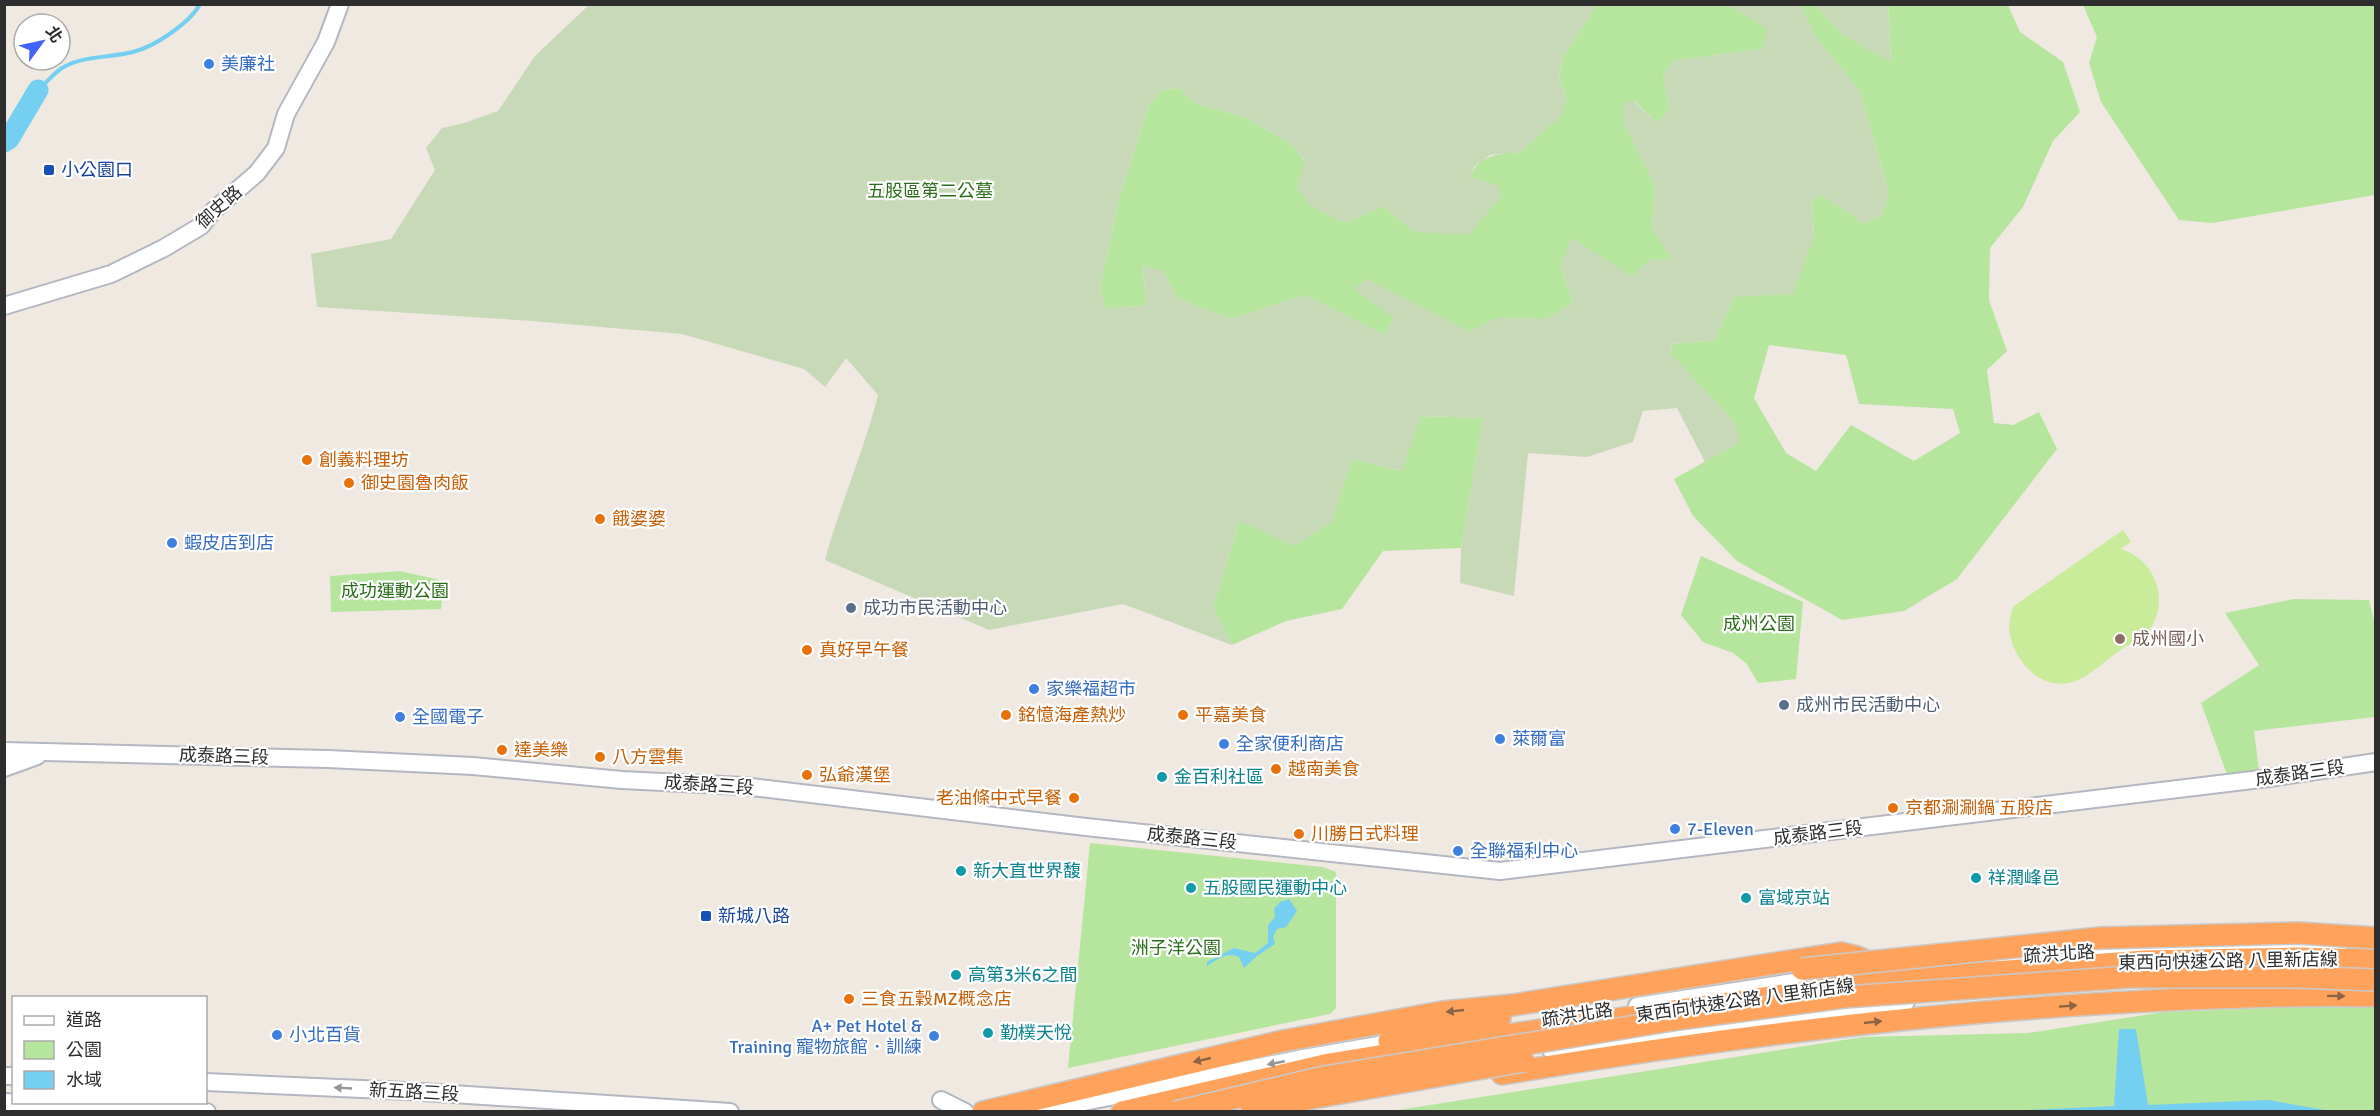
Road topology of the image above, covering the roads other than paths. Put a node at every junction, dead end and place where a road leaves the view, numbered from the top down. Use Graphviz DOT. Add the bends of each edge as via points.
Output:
graph roads {
  1 [pos="340,4"];
  2 [pos="4,306"];
  3 [pos="4,751"];
  4 [pos="44,753"];
  5 [pos="2376,762"];
  6 [pos="4,768"];
  7 [pos="2376,937"];
  8 [pos="2376,961"];
  9 [pos="1893,967"];
  10 [pos="2376,980"];
  11 [pos="2376,996"];
  12 [pos="1816,1014"];
  13 [pos="1348,1049"];
  14 [pos="207,1082"];
  15 [pos="1321,1091"];
  16 [pos="941,1100"];
  17 [pos="45,1104"];
  18 [pos="207,1112"];
  19 [pos="730,1112"];
  20 [pos="965,1112"];
  21 [pos="983,1112"];
  22 [pos="1034,1112"];
  23 [pos="1122,1112"];
  24 [pos="1176,1112"];
  25 [pos="1223,1112"];
  26 [pos="1251,1112"];
  1 -- 2 [label="street, 御史路" via="326,42 286,114 276,148 257,173 201,226 111,274"];
  3 -- 4 [label="street, 成泰路三段"];
  4 -- 5 [label="street, 成泰路三段" via="328,759 743,786 1500,871"];
  4 -- 6 [label="street"];
  7 -- 9 [label="street, 疏洪北路" via="2321,945 2173,946"];
  7 -- 13 [label="highway, bridge" via="2298,933 2100,938 1802,969 1515,1015"];
  8 -- 12 [label="street, 疏洪北路" via="2296,981 2011,992"];
  8 -- 23 [label="highway, 東西向快速公路 八里新店線" via="2145,961 1896,979 1329,1064"];
  9 -- 13 [label="street, 疏洪北路"];
  9 -- 21 [label="highway, one-way" via="1841,953 1513,1005 1442,1012 1283,1041"];
  10 -- 24 [label="highway, 東西向快速公路 八里新店線, bridge" via="2130,977 1845,997 1679,1019 1324,1077"];
  15 -- 11 [label="highway, one-way" via="1371,1096 1711,1042 1941,1015 2296,995"];
  12 -- 15 [label="street, 疏洪北路" via="1487,1059"];
  12 -- 26 [label="highway, bridge" via="1762,1026 1524,1061"];
  13 -- 22 [label="street, 疏洪北路, one-way"];
  19 -- 14 [label="street, 新五路三段, one-way"];
  15 -- 25 [label="street, 疏洪北路"];
  16 -- 20 [label="street"];
  17 -- 18 [label="street"];
}
